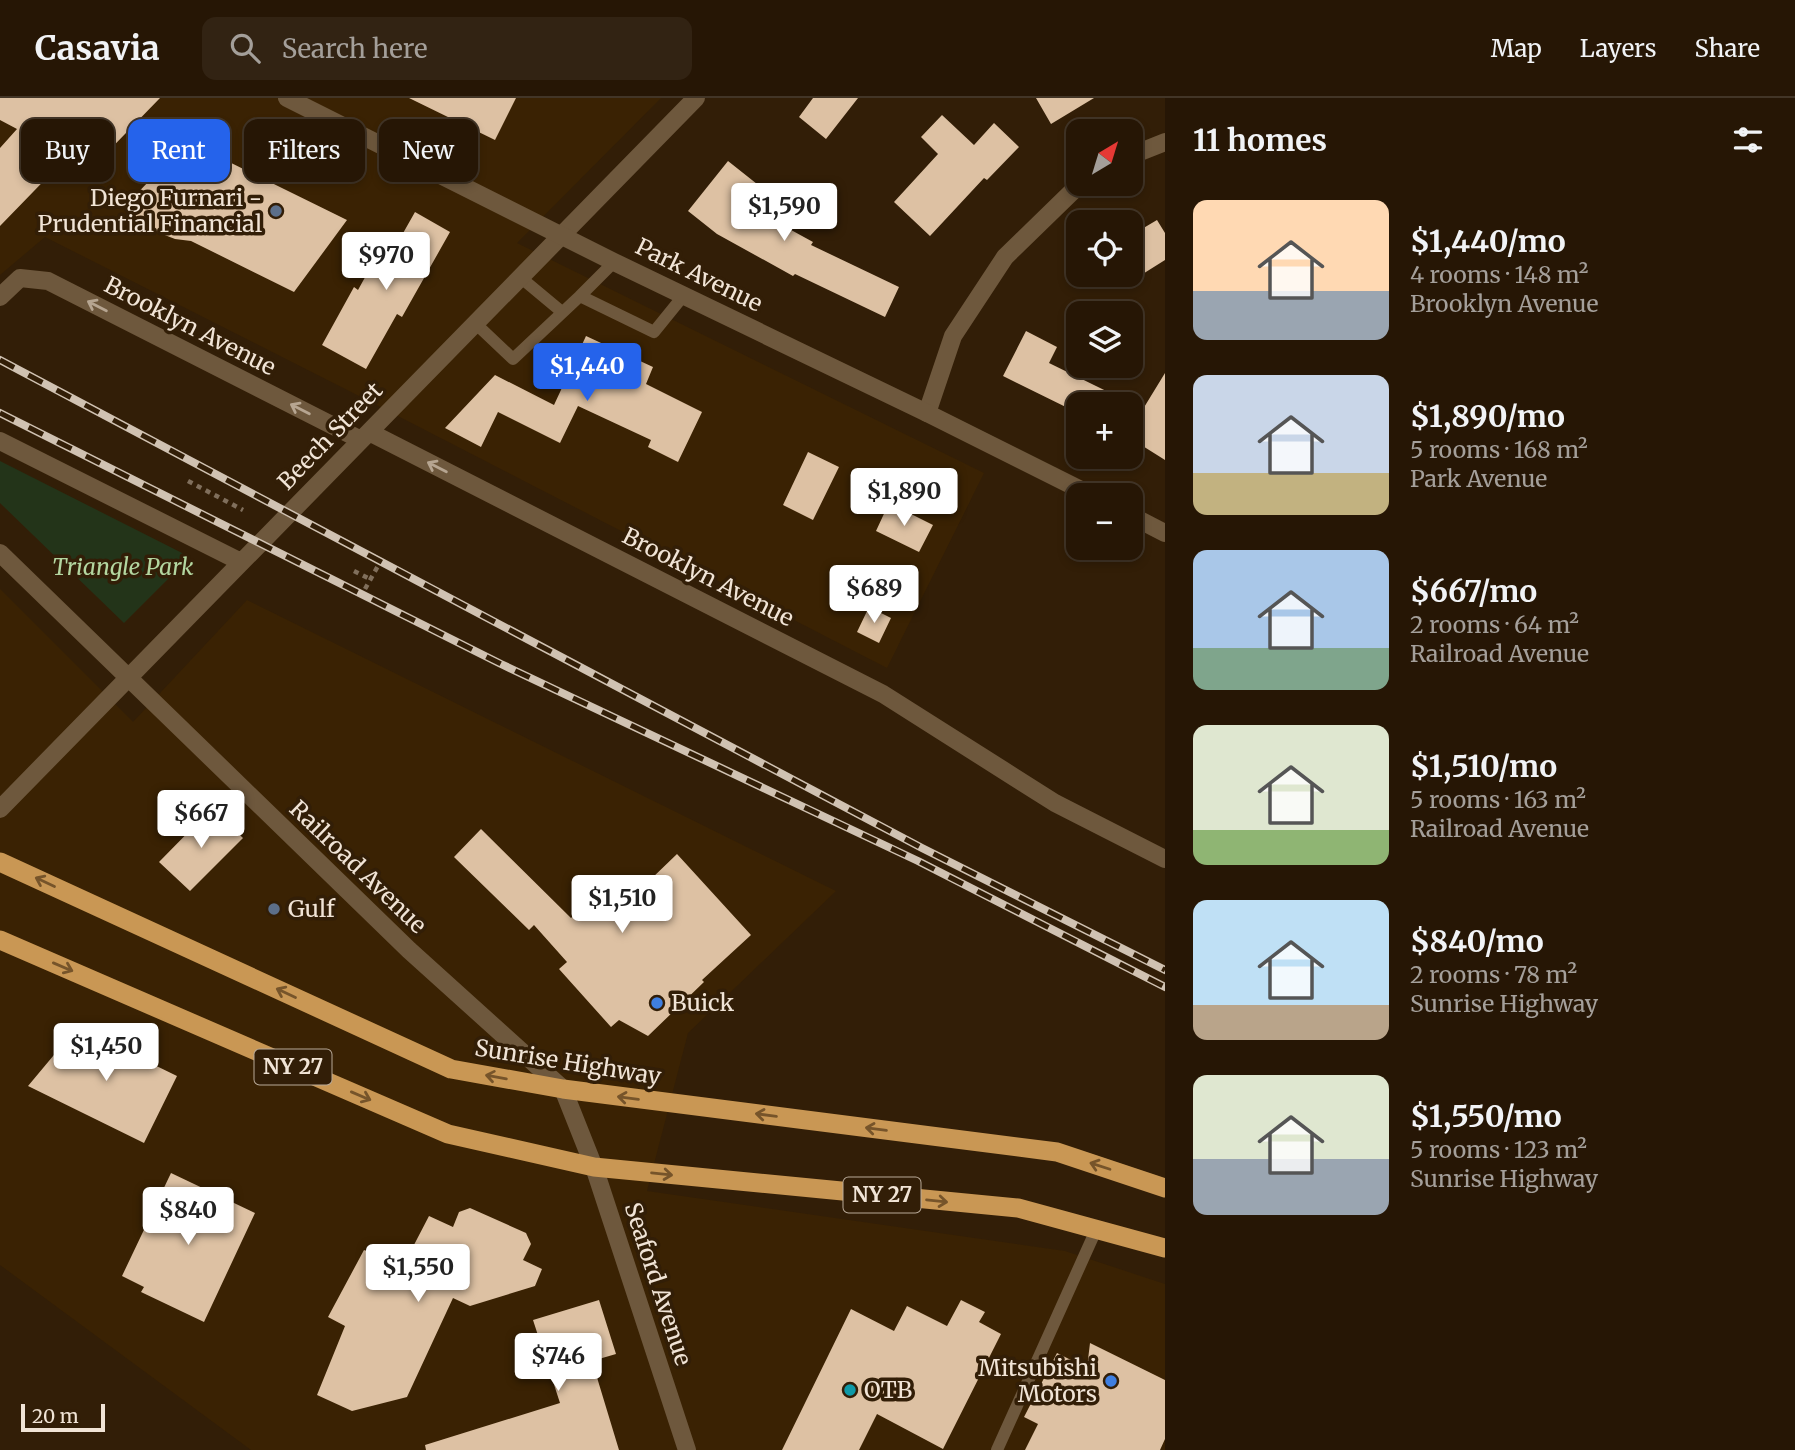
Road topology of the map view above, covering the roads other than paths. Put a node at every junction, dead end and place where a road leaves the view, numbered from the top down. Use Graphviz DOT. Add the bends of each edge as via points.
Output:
graph roads {
  1 [pos="287,98"];
  2 [pos="696,98"];
  3 [pos="1165,142"];
  4 [pos="1143,151"];
  5 [pos="1068,196"];
  6 [pos="561,235"];
  7 [pos="614,262"];
  8 [pos="520,277"];
  9 [pos="684,295"];
  10 [pos="580,296"];
  11 [pos="0,297"];
  12 [pos="562,312"];
  13 [pos="475,323"];
  14 [pos="927,413"];
  15 [pos="365,436"];
  16 [pos="0,441"];
  17 [pos="1067,483"];
  18 [pos="1143,522"];
  19 [pos="1165,533"];
  20 [pos="0,553"];
  21 [pos="241,562"];
  22 [pos="128,678"];
  23 [pos="0,809"];
  24 [pos="1165,859"];
  25 [pos="0,862"];
  26 [pos="0,940"];
  27 [pos="563,1089"];
  28 [pos="580,1133"];
  29 [pos="594,1167"];
  30 [pos="1165,1188"];
  31 [pos="1096,1230"];
  32 [pos="1165,1248"];
  33 [pos="687,1450"];
  34 [pos="997,1450"];
  1 -- 6 [label="street, Park Avenue"];
  2 -- 6 [label="street, Beech Street"];
  3 -- 4 [label="street"];
  5 -- 14 [label="street" via="1005,257 953,336"];
  6 -- 7 [label="street, Park Avenue"];
  6 -- 8 [label="street, Beech Street"];
  7 -- 9 [label="street, Park Avenue"];
  7 -- 10 [label="lane"];
  8 -- 12 [label="lane"];
  8 -- 13 [label="street, Beech Street"];
  9 -- 10 [label="lane" via="654,332"];
  9 -- 14 [label="street, Park Avenue"];
  10 -- 12 [label="lane"];
  15 -- 11 [label="street, Brooklyn Avenue, one-way" via="48,281 20,278"];
  12 -- 13 [label="lane" via="513,359"];
  13 -- 15 [label="street, Beech Street"];
  14 -- 17 [label="street, Park Avenue"];
  15 -- 21 [label="street, Beech Street"];
  24 -- 15 [label="street, Brooklyn Avenue, one-way" via="1055,803 883,694"];
  16 -- 21 [label="street"];
  18 -- 19 [label="street"];
  20 -- 22 [label="street, Railroad Avenue"];
  21 -- 22 [label="street, Beech Street"];
  22 -- 23 [label="street, Beech Street"];
  22 -- 27 [label="street, Railroad Avenue" via="409,950"];
  27 -- 25 [label="highway, Sunrise Highway / NY 27, one-way" via="451,1069"];
  26 -- 29 [label="highway, NY 27, one-way" via="448,1134"];
  27 -- 28 [label="street, Railroad Avenue"];
  30 -- 27 [label="highway, Sunrise Highway / NY 27, one-way" via="1058,1153"];
  28 -- 29 [label="street, Seaford Avenue"];
  29 -- 31 [label="highway, NY 27, one-way" via="1018,1208"];
  29 -- 33 [label="street, Seaford Avenue"];
  31 -- 32 [label="highway, NY 27"];
  31 -- 34 [label="lane"];
}
